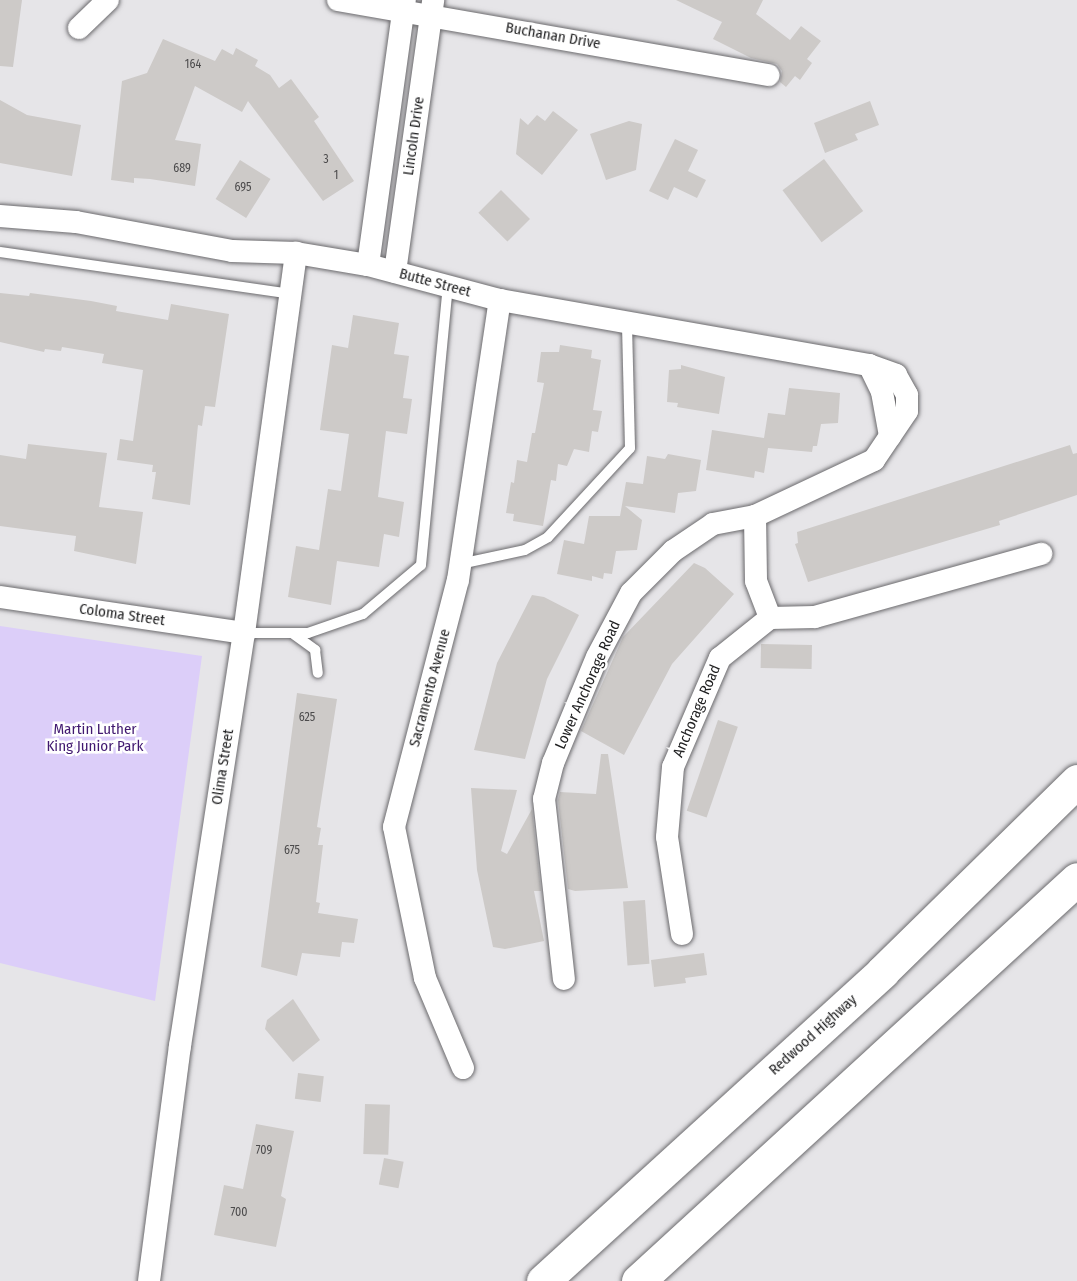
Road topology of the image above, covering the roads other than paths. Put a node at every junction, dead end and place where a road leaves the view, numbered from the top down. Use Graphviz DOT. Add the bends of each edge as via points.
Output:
graph roads {
  1 [pos="108,0"];
  2 [pos="338,0"];
  3 [pos="404,5"];
  4 [pos="432,7"];
  5 [pos="79,28"];
  6 [pos="769,75"];
  7 [pos="0,216"];
  8 [pos="0,252"];
  9 [pos="296,253"];
  10 [pos="368,265"];
  11 [pos="395,272"];
  12 [pos="448,286"];
  13 [pos="291,294"];
  14 [pos="500,300"];
  15 [pos="627,323"];
  16 [pos="869,365"];
  17 [pos="755,516"];
  18 [pos="1041,554"];
  19 [pos="460,564"];
  20 [pos="0,597"];
  21 [pos="770,618"];
  22 [pos="244,633"];
  23 [pos="291,633"];
  24 [pos="318,673"];
  25 [pos="1077,781"];
  26 [pos="1077,879"];
  27 [pos="682,934"];
  28 [pos="564,979"];
  29 [pos="464,1068"];
  30 [pos="149,1281"];
  31 [pos="543,1281"];
  32 [pos="638,1281"];
  1 -- 5 [label="street"];
  2 -- 3 [label="street, Buchanan Drive"];
  3 -- 4 [label="street, Buchanan Drive"];
  3 -- 10 [label="street, Lincoln Drive"];
  4 -- 6 [label="street, Buchanan Drive"];
  4 -- 11 [label="street, Lincoln Drive"];
  7 -- 9 [label="street, Butte Street" via="76,222 232,251"];
  8 -- 13 [label="lane"];
  9 -- 10 [label="street, Butte Street"];
  9 -- 13 [label="street, Olima Street"];
  10 -- 11 [label="street, Butte Street"];
  11 -- 12 [label="street, Butte Street"];
  12 -- 14 [label="street, Butte Street"];
  12 -- 23 [label="lane" via="421,565 363,614 308,633"];
  13 -- 22 [label="street, Olima Street"];
  14 -- 15 [label="street, Butte Street"];
  14 -- 19 [label="street, Sacramento Avenue"];
  15 -- 16 [label="street, Butte Street"];
  15 -- 19 [label="lane" via="630,448 548,537 525,550"];
  16 -- 17 [label="street, Lower Anchorage Road" via="896,375 907,395 907,411 874,460"];
  17 -- 21 [label="street" via="756,581"];
  17 -- 28 [label="street, Lower Anchorage Road" via="713,524 673,551 631,593 597,657 553,763 544,799"];
  18 -- 21 [label="street" via="815,617"];
  19 -- 29 [label="street, Sacramento Avenue" via="394,827 425,978"];
  20 -- 22 [label="street, Coloma Street"];
  21 -- 27 [label="street, Anchorage Road" via="720,658 673,767 667,837"];
  22 -- 23 [label="lane"];
  22 -- 30 [label="street, Olima Street" via="180,1046"];
  23 -- 24 [label="lane" via="315,650"];
  25 -- 31 [label="highway, Redwood Highway" via="882,972"];
  26 -- 32 [label="highway"];
}
